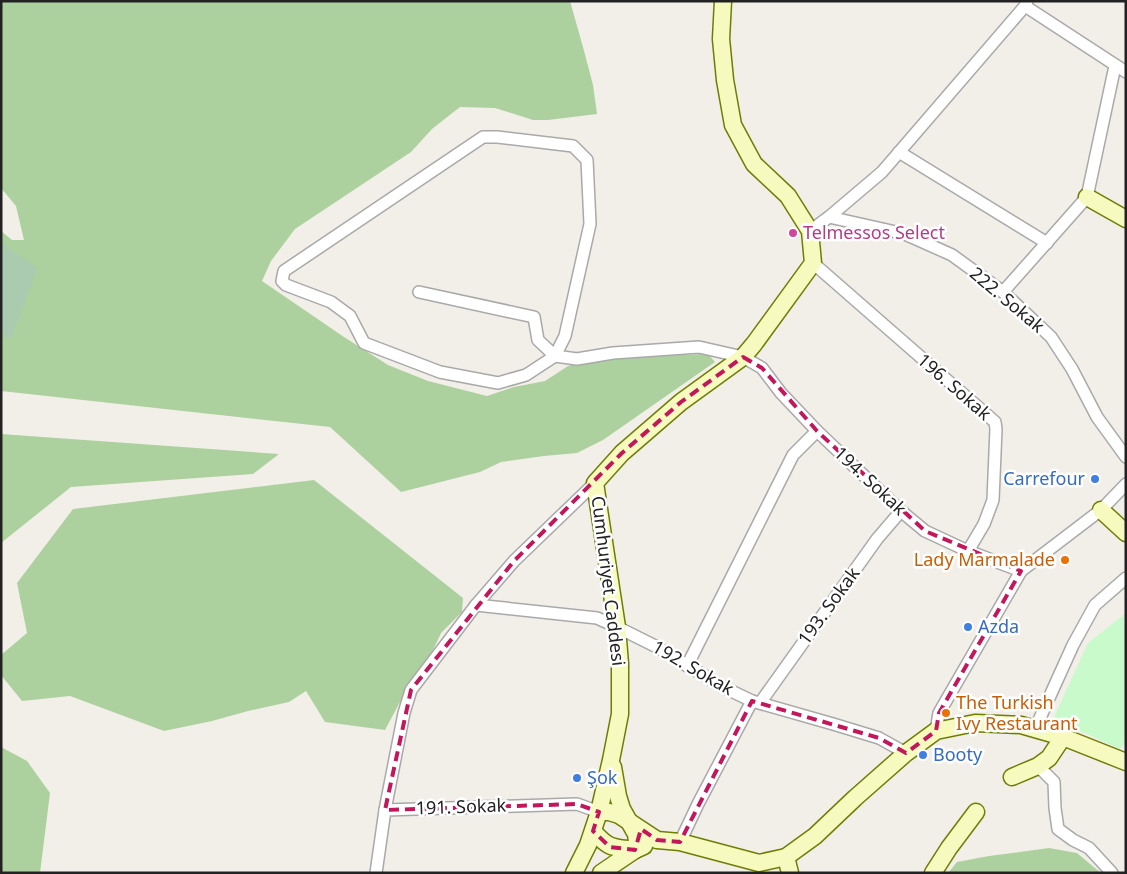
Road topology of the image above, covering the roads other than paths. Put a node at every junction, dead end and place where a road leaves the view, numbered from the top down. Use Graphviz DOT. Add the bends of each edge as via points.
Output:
graph roads {
  1 [pos="722,1"];
  2 [pos="1026,4"];
  3 [pos="1121,69"];
  4 [pos="899,152"];
  5 [pos="1087,197"];
  6 [pos="829,217"];
  7 [pos="1126,219"];
  8 [pos="810,231"];
  9 [pos="1047,243"];
  10 [pos="813,263"];
  11 [pos="420,292"];
  12 [pos="1004,292"];
  13 [pos="555,356"];
  14 [pos="743,357"];
  15 [pos="817,431"];
  16 [pos="1126,457"];
  17 [pos="595,483"];
  18 [pos="1126,484"];
  19 [pos="1101,510"];
  20 [pos="901,511"];
  21 [pos="1126,533"];
  22 [pos="968,551"];
  23 [pos="1021,571"];
  24 [pos="1126,578"];
  25 [pos="476,605"];
  26 [pos="617,627"];
  27 [pos="687,666"];
  28 [pos="756,702"];
  29 [pos="1035,729"];
  30 [pos="936,732"];
  31 [pos="1063,737"];
  32 [pos="906,753"];
  33 [pos="611,760"];
  34 [pos="1126,762"];
  35 [pos="1038,766"];
  36 [pos="1012,777"];
  37 [pos="385,810"];
  38 [pos="599,812"];
  39 [pos="976,812"];
  40 [pos="629,822"];
  41 [pos="593,831"];
  42 [pos="657,840"];
  43 [pos="680,842"];
  44 [pos="635,850"];
  45 [pos="786,857"];
  46 [pos="376,873"];
  47 [pos="574,873"];
  48 [pos="601,873"];
  49 [pos="790,873"];
  50 [pos="933,873"];
  51 [pos="1112,873"];
  1 -- 8 [label="street" via="724,80 733,125 754,164 788,196"];
  2 -- 3 [label="street"];
  2 -- 4 [label="street"];
  3 -- 5 [label="street"];
  4 -- 6 [label="street" via="882,172"];
  4 -- 9 [label="street"];
  5 -- 7 [label="street"];
  5 -- 9 [label="street"];
  6 -- 8 [label="street"];
  6 -- 12 [label="street, 222. Sokak" via="904,234 952,255"];
  8 -- 10 [label="street"];
  9 -- 12 [label="street"];
  10 -- 14 [label="street, Cumhuriyet Caddesi"];
  10 -- 22 [label="street, 196. Sokak" via="994,422 993,500"];
  11 -- 13 [label="street" via="534,317 538,340"];
  12 -- 16 [label="street, 222. Sokak" via="1051,337 1097,416"];
  13 -- 13 [label="street" via="526,375 498,383 440,372 364,343 350,316 331,302 286,285 282,281 284,271 484,137 573,146 587,160 590,224 565,336"];
  13 -- 14 [label="street, 194. Sokak" via="577,359 613,352 699,347"];
  14 -- 15 [label="street, 194. Sokak" via="762,368"];
  14 -- 17 [label="street, Cumhuriyet Caddesi" via="681,402 622,453"];
  15 -- 20 [label="street, 194. Sokak"];
  15 -- 27 [label="street" via="793,455"];
  17 -- 25 [label="street" via="514,561"];
  17 -- 26 [label="street, Cumhuriyet Caddesi"];
  18 -- 19 [label="street"];
  19 -- 21 [label="street"];
  19 -- 23 [label="street"];
  20 -- 22 [label="street, 194. Sokak" via="925,531"];
  20 -- 28 [label="street, 193. Sokak"];
  22 -- 23 [label="street, 194. Sokak"];
  23 -- 30 [label="street" via="939,714"];
  24 -- 29 [label="street" via="1095,604"];
  25 -- 26 [label="street, 192. Sokak" via="598,618"];
  25 -- 37 [label="street" via="410,690"];
  26 -- 27 [label="street, 192. Sokak"];
  26 -- 33 [label="street, Cumhuriyet Caddesi" via="620,714"];
  27 -- 28 [label="street, 192. Sokak"];
  28 -- 32 [label="street, 192. Sokak" via="879,738"];
  28 -- 43 [label="street, 193. Sokak"];
  29 -- 30 [label="street" via="1021,725 975,723"];
  29 -- 31 [label="street"];
  30 -- 32 [label="street"];
  31 -- 34 [label="street"];
  31 -- 35 [label="street" via="1049,758"];
  32 -- 45 [label="street" via="815,836"];
  33 -- 38 [label="street, Cumhuriyet Caddesi"];
  33 -- 40 [label="street" via="618,796"];
  35 -- 36 [label="street"];
  35 -- 51 [label="street" via="1054,782 1058,829 1089,848"];
  37 -- 38 [label="street, 191. Sokak" via="577,804"];
  37 -- 46 [label="street"];
  38 -- 40 [label="street" via="619,815"];
  38 -- 41 [label="street, Cumhuriyet Caddesi"];
  39 -- 50 [label="street"];
  40 -- 42 [label="street"];
  40 -- 44 [label="street" via="636,834"];
  41 -- 44 [label="street" via="610,847"];
  41 -- 47 [label="street, Cumhuriyet Caddesi"];
  42 -- 43 [label="street"];
  42 -- 44 [label="street"];
  43 -- 45 [label="street" via="759,863"];
  44 -- 48 [label="street"];
  45 -- 49 [label="street"];
}
